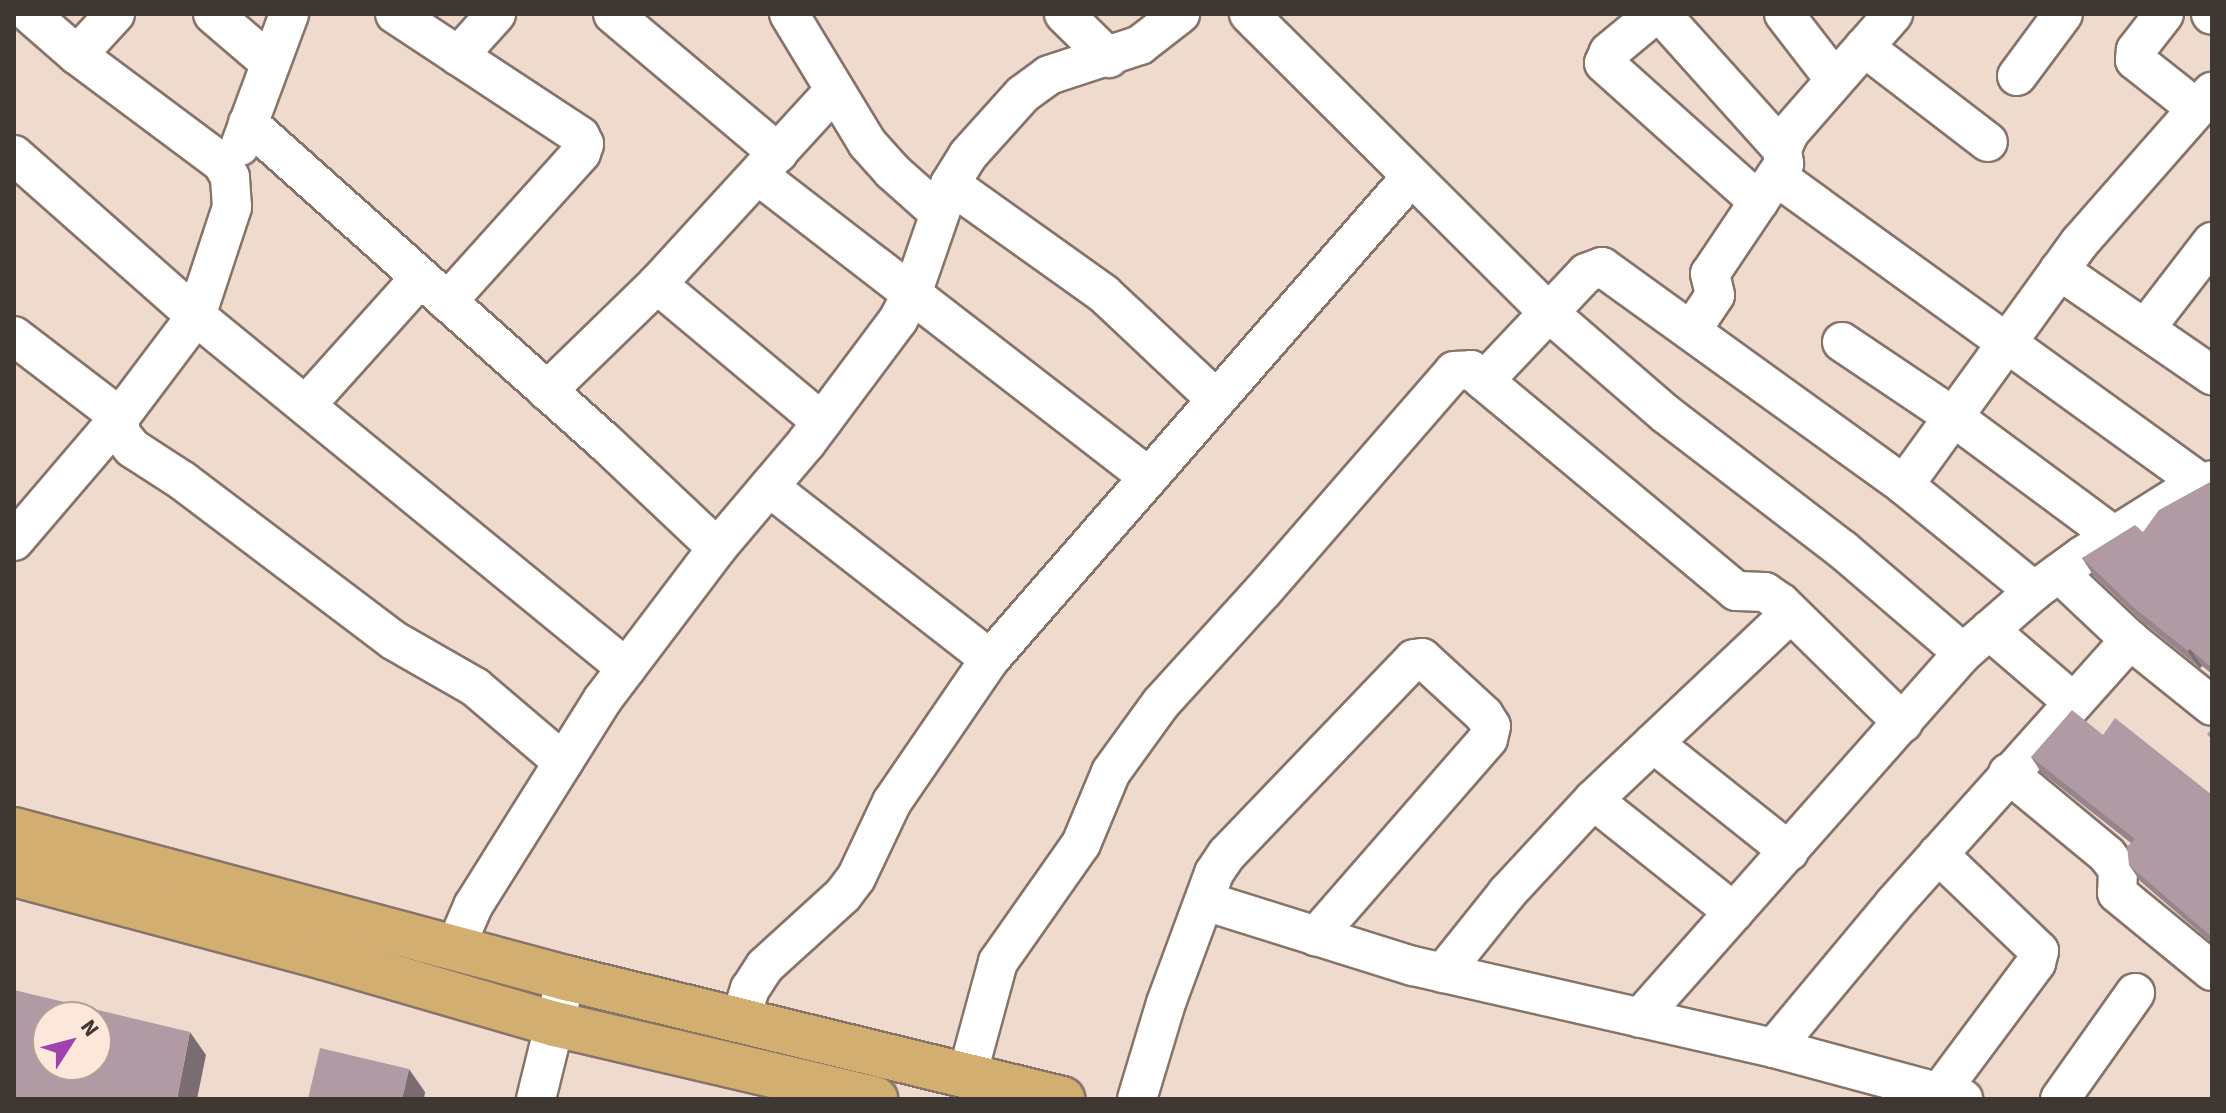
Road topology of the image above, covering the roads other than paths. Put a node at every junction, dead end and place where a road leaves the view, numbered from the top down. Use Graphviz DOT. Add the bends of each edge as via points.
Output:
graph roads {
  1 [pos="30,14"];
  2 [pos="115,14"];
  3 [pos="213,14"];
  4 [pos="289,14"];
  5 [pos="395,14"];
  6 [pos="496,14"];
  7 [pos="613,14"];
  8 [pos="789,14"];
  9 [pos="1064,14"];
  10 [pos="1180,14"];
  11 [pos="1249,14"];
  12 [pos="1658,14"];
  13 [pos="1784,14"];
  14 [pos="1893,14"];
  15 [pos="2063,14"];
  16 [pos="2164,14"];
  17 [pos="1864,47"];
  18 [pos="77,55"];
  19 [pos="458,56"];
  20 [pos="1109,58"];
  21 [pos="270,63"];
  22 [pos="2017,76"];
  23 [pos="1835,80"];
  24 [pos="834,91"];
  25 [pos="2204,100"];
  26 [pos="248,123"];
  27 [pos="1988,142"];
  28 [pos="14,155"];
  29 [pos="768,164"];
  30 [pos="1772,176"];
  31 [pos="230,177"];
  32 [pos="1411,177"];
  33 [pos="944,198"];
  34 [pos="2212,242"];
  35 [pos="2059,270"];
  36 [pos="657,284"];
  37 [pos="433,290"];
  38 [pos="912,294"];
  39 [pos="1548,312"];
  40 [pos="196,316"];
  41 [pos="2145,329"];
  42 [pos="1691,331"];
  43 [pos="14,336"];
  44 [pos="1842,342"];
  45 [pos="2003,344"];
  46 [pos="2212,375"];
  47 [pos="1484,381"];
  48 [pos="547,391"];
  49 [pos="1216,399"];
  50 [pos="306,405"];
  51 [pos="1952,416"];
  52 [pos="120,417"];
  53 [pos="822,422"];
  54 [pos="1149,477"];
  55 [pos="2207,482"];
  56 [pos="1904,485"];
  57 [pos="769,487"];
  58 [pos="2113,535"];
  59 [pos="14,541"];
  60 [pos="717,548"];
  61 [pos="2046,582"];
  62 [pos="1791,613"];
  63 [pos="2130,640"];
  64 [pos="1976,642"];
  65 [pos="990,659"];
  66 [pos="626,668"];
  67 [pos="2073,702"];
  68 [pos="2212,706"];
  69 [pos="1903,723"];
  70 [pos="1653,743"];
  71 [pos="563,762"];
  72 [pos="2008,773"];
  73 [pos="1593,800"];
  74 [pos="14,830"];
  75 [pos="1789,851"];
  76 [pos="1938,854"];
  77 [pos="14,874"];
  78 [pos="1205,901"];
  79 [pos="1734,912"];
  80 [pos="1316,936"];
  81 [pos="455,948"];
  82 [pos="2212,971"];
  83 [pos="1443,973"];
  84 [pos="566,978"];
  85 [pos="2135,993"];
  86 [pos="1640,1018"];
  87 [pos="740,1021"];
  88 [pos="555,1024"];
  89 [pos="1774,1048"];
  90 [pos="967,1076"];
  91 [pos="1951,1096"];
  92 [pos="536,1099"];
  93 [pos="875,1099"];
  94 [pos="1062,1099"];
  95 [pos="1137,1099"];
  96 [pos="2060,1099"];
  1 -- 18 [label="street"];
  2 -- 18 [label="street"];
  3 -- 21 [label="street"];
  4 -- 21 [label="street"];
  5 -- 19 [label="street"];
  6 -- 19 [label="street"];
  7 -- 29 [label="street"];
  8 -- 24 [label="street"];
  9 -- 20 [label="street"];
  10 -- 20 [label="street" via="1140,45"];
  11 -- 32 [label="street"];
  12 -- 30 [label="street"];
  12 -- 30 [label="street" via="1609,52 1604,63"];
  13 -- 23 [label="street"];
  14 -- 17 [label="street"];
  15 -- 22 [label="street"];
  16 -- 25 [label="street" via="2136,50 2135,60"];
  17 -- 23 [label="street"];
  17 -- 27 [label="street"];
  18 -- 31 [label="street" via="222,163"];
  19 -- 37 [label="street" via="580,136 584,144 581,153"];
  20 -- 33 [label="street" via="1049,75 1023,94 968,155"];
  21 -- 26 [label="street"];
  23 -- 30 [label="street" via="1789,133"];
  24 -- 29 [label="street"];
  24 -- 33 [label="street" via="892,171"];
  25 -- 35 [label="street"];
  26 -- 31 [label="street"];
  26 -- 37 [label="street"];
  28 -- 40 [label="street"];
  29 -- 36 [label="street"];
  29 -- 38 [label="street"];
  30 -- 42 [label="street" via="1710,274 1715,295"];
  30 -- 45 [label="street"];
  31 -- 40 [label="street" via="232,207"];
  32 -- 39 [label="street"];
  32 -- 49 [label="street"];
  33 -- 38 [label="street"];
  33 -- 49 [label="street" via="1104,294"];
  34 -- 41 [label="street"];
  35 -- 41 [label="street"];
  35 -- 45 [label="street"];
  36 -- 48 [label="street"];
  36 -- 53 [label="street"];
  37 -- 48 [label="street"];
  37 -- 50 [label="street"];
  38 -- 53 [label="street"];
  38 -- 54 [label="street"];
  39 -- 42 [label="street" via="1586,273 1602,267"];
  39 -- 47 [label="street"];
  39 -- 64 [label="street" via="1667,415 1843,550"];
  40 -- 50 [label="street"];
  40 -- 52 [label="street"];
  41 -- 46 [label="street"];
  42 -- 56 [label="street"];
  43 -- 52 [label="street"];
  44 -- 51 [label="street"];
  45 -- 51 [label="street"];
  45 -- 55 [label="street"];
  47 -- 62 [label="street" via="1711,574 1736,591 1765,592"];
  47 -- 90 [label="street" via="1471,370 1454,371 1161,703 1111,772 1081,844 998,962"];
  48 -- 60 [label="street"];
  49 -- 54 [label="street"];
  50 -- 66 [label="street"];
  51 -- 56 [label="street"];
  51 -- 58 [label="street"];
  52 -- 59 [label="street"];
  52 -- 71 [label="street" via="120,433 132,448 393,640 475,687"];
  53 -- 57 [label="street"];
  54 -- 65 [label="street"];
  55 -- 58 [label="street"];
  56 -- 61 [label="street"];
  57 -- 60 [label="street"];
  57 -- 65 [label="street"];
  58 -- 61 [label="street"];
  60 -- 66 [label="street"];
  61 -- 63 [label="street"];
  61 -- 64 [label="street"];
  62 -- 69 [label="street"];
  62 -- 70 [label="street"];
  63 -- 67 [label="street"];
  63 -- 68 [label="street"];
  64 -- 67 [label="street"];
  64 -- 69 [label="street"];
  65 -- 87 [label="street" via="892,802 856,878 765,966 750,989"];
  66 -- 71 [label="street"];
  67 -- 72 [label="street"];
  69 -- 75 [label="street"];
  70 -- 73 [label="street"];
  70 -- 75 [label="street"];
  71 -- 81 [label="street" via="473,906"];
  72 -- 76 [label="street"];
  72 -- 82 [label="street" via="2107,855 2118,869 2117,893"];
  73 -- 79 [label="street"];
  73 -- 83 [label="street" via="1507,893"];
  74 -- 81 [label="main road"];
  75 -- 79 [label="street"];
  76 -- 89 [label="street"];
  76 -- 91 [label="street" via="2039,951"];
  77 -- 88 [label="main road"];
  78 -- 80 [label="street"];
  78 -- 80 [label="street" via="1227,854 1414,659 1422,658 1484,715 1491,726 1488,739"];
  78 -- 95 [label="street"];
  79 -- 86 [label="street"];
  80 -- 83 [label="street"];
  81 -- 84 [label="main road"];
  83 -- 86 [label="street"];
  84 -- 87 [label="main road"];
  84 -- 88 [label="street"];
  85 -- 96 [label="street"];
  86 -- 89 [label="street"];
  87 -- 90 [label="main road"];
  88 -- 92 [label="street"];
  88 -- 93 [label="main road"];
  89 -- 91 [label="street"];
  90 -- 94 [label="main road"];
}
